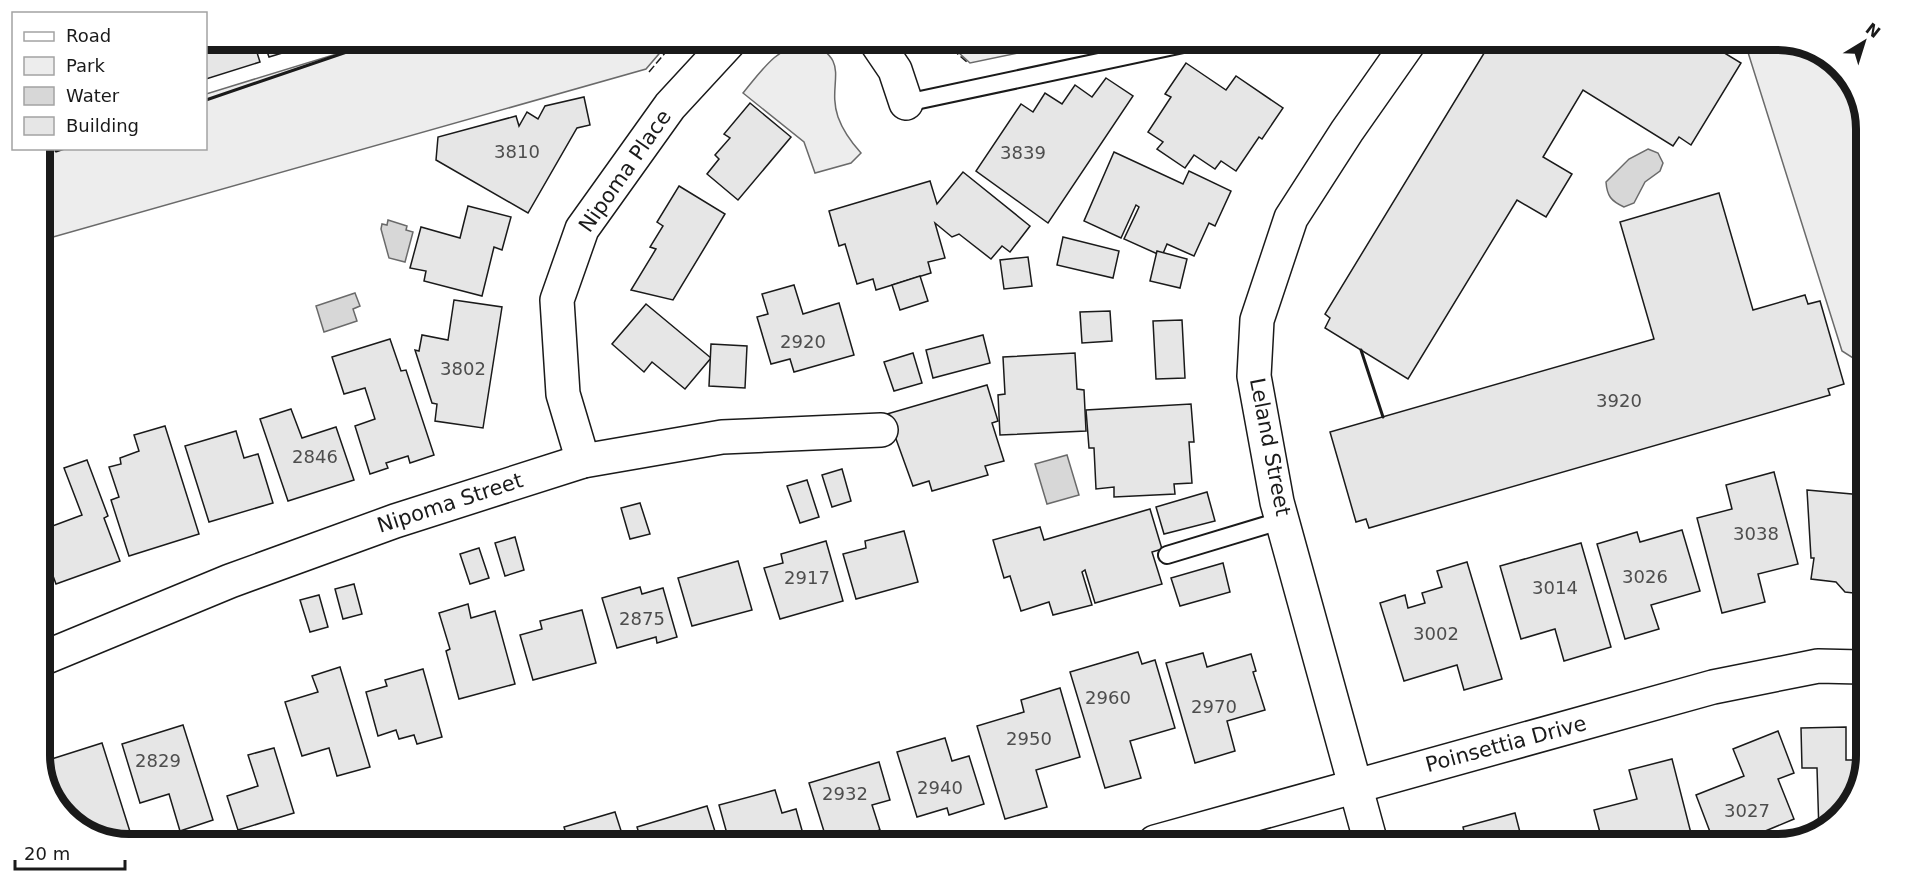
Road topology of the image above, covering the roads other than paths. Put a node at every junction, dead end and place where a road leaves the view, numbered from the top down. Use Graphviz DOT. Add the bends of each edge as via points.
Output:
graph roads {
  1 [pos="722,50"];
  2 [pos="882,50"];
  3 [pos="1155,50"];
  4 [pos="1404,50"];
  5 [pos="906,103"];
  6 [pos="881,430"];
  7 [pos="583,461"];
  8 [pos="1283,520"];
  9 [pos="1167,555"];
  10 [pos="50,655"];
  11 [pos="1856,667"];
  12 [pos="1355,785"];
  13 [pos="1183,834"];
  14 [pos="1369,834"];
  1 -- 7 [label="street, Nipoma Place" via="670,106 582,229 574,249 557,300 563,394"];
  2 -- 5 [label="street" via="896,70"];
  3 -- 5 [label="lane"];
  4 -- 8 [label="street, Leland Street" via="1291,218 1257,320 1254,376"];
  6 -- 7 [label="street, Nipoma Street" via="722,437"];
  7 -- 10 [label="street, Nipoma Street" via="395,521 241,577"];
  8 -- 9 [label="lane"];
  8 -- 12 [label="street, Leland Street"];
  11 -- 12 [label="street, Poinsettia Drive" via="1818,666 1713,687"];
  12 -- 13 [label="street, Poinsettia Drive"];
  12 -- 14 [label="street, Leland Street"];
}
